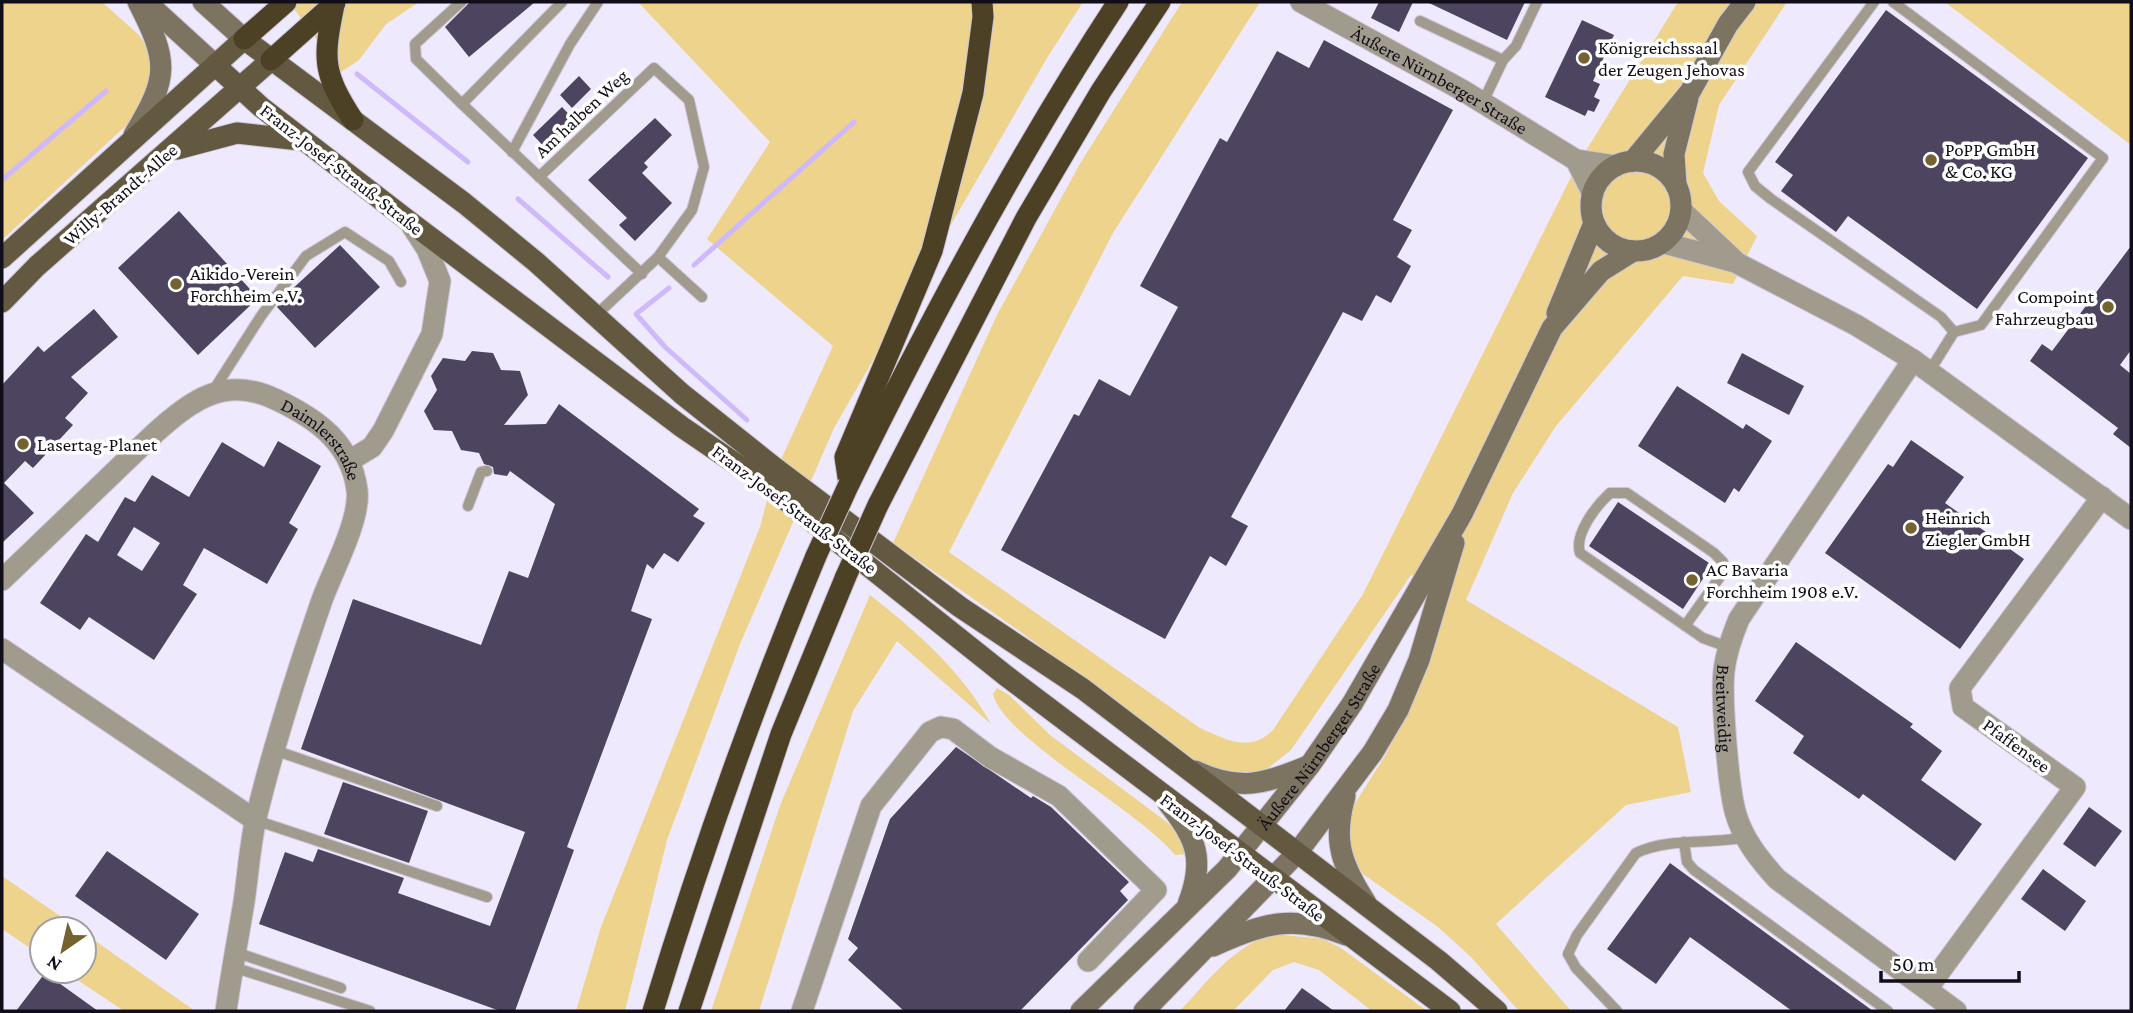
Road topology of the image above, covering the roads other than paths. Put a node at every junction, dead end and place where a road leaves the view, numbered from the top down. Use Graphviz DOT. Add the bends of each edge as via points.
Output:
graph roads {
  1 [pos="138,2"];
  2 [pos="146,2"];
  3 [pos="203,2"];
  4 [pos="286,2"];
  5 [pos="461,2"];
  6 [pos="562,2"];
  7 [pos="598,2"];
  8 [pos="982,2"];
  9 [pos="1118,2"];
  10 [pos="1160,2"];
  11 [pos="1301,2"];
  12 [pos="1536,2"];
  13 [pos="1745,2"];
  14 [pos="1874,2"];
  15 [pos="1893,2"];
  16 [pos="335,3"];
  17 [pos="1420,21"];
  18 [pos="244,39"];
  19 [pos="271,60"];
  20 [pos="1503,60"];
  21 [pos="215,65"];
  22 [pos="240,88"];
  23 [pos="1690,92"];
  24 [pos="1483,102"];
  25 [pos="463,104"];
  26 [pos="353,120"];
  27 [pos="134,135"];
  28 [pos="305,141"];
  29 [pos="512,152"];
  30 [pos="166,153"];
  31 [pos="1576,160"];
  32 [pos="1625,163"];
  33 [pos="539,177"];
  34 [pos="1676,185"];
  35 [pos="1592,194"];
  36 [pos="1682,211"];
  37 [pos="410,222"];
  38 [pos="1594,223"];
  39 [pos="1664,243"];
  40 [pos="1633,251"];
  41 [pos="658,257"];
  42 [pos="2,258"];
  43 [pos="1735,262"];
  44 [pos="642,274"];
  45 [pos="401,282"];
  46 [pos="702,297"];
  47 [pos="2,302"];
  48 [pos="538,317"];
  49 [pos="594,317"];
  50 [pos="1552,328"];
  51 [pos="1954,332"];
  52 [pos="1921,366"];
  53 [pos="213,391"];
  54 [pos="349,461"];
  55 [pos="487,471"];
  56 [pos="849,484"];
  57 [pos="2102,497"];
  58 [pos="468,506"];
  59 [pos="1462,514"];
  60 [pos="2131,519"];
  61 [pos="2,580"];
  62 [pos="1685,626"];
  63 [pos="1728,647"];
  64 [pos="2,649"];
  65 [pos="274,750"];
  66 [pos="1310,765"];
  67 [pos="1183,766"];
  68 [pos="1347,788"];
  69 [pos="1161,795"];
  70 [pos="437,806"];
  71 [pos="255,821"];
  72 [pos="1262,826"];
  73 [pos="1746,837"];
  74 [pos="1684,842"];
  75 [pos="1297,853"];
  76 [pos="1239,854"];
  77 [pos="1272,878"];
  78 [pos="487,897"];
  79 [pos="1370,908"];
  80 [pos="1184,913"];
  81 [pos="1350,937"];
  82 [pos="1208,948"];
  83 [pos="234,959"];
  84 [pos="1088,961"];
  85 [pos="341,988"];
  86 [pos="1927,989"];
  87 [pos="226,1011"];
  88 [pos="370,1011"];
  89 [pos="653,1011"];
  90 [pos="689,1011"];
  91 [pos="802,1011"];
  92 [pos="1081,1011"];
  93 [pos="1144,1011"];
  94 [pos="1450,1011"];
  95 [pos="1497,1011"];
  96 [pos="1617,1011"];
  97 [pos="1888,1011"];
  98 [pos="1956,1011"];
  1 -- 27 [label="main road" via="158,50 162,73 153,103"];
  2 -- 21 [label="main road, Franz-Josef-Strauß-Straße"];
  3 -- 18 [label="main road, Franz-Josef-Strauß-Straße"];
  4 -- 18 [label="highway"];
  5 -- 25 [label="lane, Am halben Weg" via="415,44 416,59"];
  6 -- 25 [label="lane"];
  7 -- 29 [label="lane"];
  8 -- 56 [label="highway" via="973,93 932,251 845,457"];
  9 -- 56 [label="highway" via="979,232"];
  10 -- 90 [label="highway, bridge" via="1026,218 878,505 781,734"];
  11 -- 24 [label="street, Äußere Nürnberger Straße"];
  12 -- 20 [label="lane" via="1516,46"];
  13 -- 23 [label="main road"];
  14 -- 51 [label="lane" via="1748,172 1755,186 1771,199 1941,317"];
  15 -- 51 [label="lane" via="2103,158 1981,325"];
  16 -- 19 [label="highway"];
  16 -- 26 [label="highway" via="327,68 333,90"];
  17 -- 20 [label="lane"];
  18 -- 19 [label="main road, Franz-Josef-Strauß-Straße"];
  18 -- 21 [label="main road, Willy-Brandt-Allee"];
  19 -- 22 [label="main road, Willy-Brandt-Allee"];
  19 -- 26 [label="main road, Franz-Josef-Strauß-Straße"];
  20 -- 24 [label="lane"];
  21 -- 22 [label="main road, Franz-Josef-Strauß-Straße"];
  21 -- 27 [label="main road, Willy-Brandt-Allee"];
  22 -- 28 [label="main road, Franz-Josef-Strauß-Straße"];
  22 -- 30 [label="main road, Willy-Brandt-Allee"];
  23 -- 32 [label="main road"];
  23 -- 34 [label="main road" via="1674,154"];
  24 -- 31 [label="street, Äußere Nürnberger Straße"];
  25 -- 29 [label="lane, Am halben Weg"];
  26 -- 49 [label="main road, Franz-Josef-Strauß-Straße" via="464,203"];
  27 -- 42 [label="main road, Willy-Brandt-Allee"];
  28 -- 30 [label="main road" via="237,133"];
  28 -- 37 [label="main road, Franz-Josef-Strauß-Straße"];
  29 -- 33 [label="lane, Am halben Weg"];
  30 -- 47 [label="main road, Willy-Brandt-Allee"];
  31 -- 32 [label="street, Äußere Nürnberger Straße"];
  31 -- 35 [label="street"];
  32 -- 34 [label="main road" via="1658,167"];
  32 -- 35 [label="main road" via="1601,177"];
  33 -- 41 [label="lane, Am halben Weg" via="654,68 689,100 704,167 692,210"];
  33 -- 44 [label="lane, Am halben Weg"];
  34 -- 36 [label="main road"];
  35 -- 38 [label="main road"];
  36 -- 39 [label="main road" via="1676,229"];
  36 -- 43 [label="street"];
  37 -- 48 [label="main road, Franz-Josef-Strauß-Straße"];
  37 -- 54 [label="street" via="428,249 440,281 432,334 372,447"];
  38 -- 40 [label="main road" via="1609,243"];
  38 -- 50 [label="main road"];
  39 -- 40 [label="main road"];
  39 -- 43 [label="street"];
  40 -- 50 [label="main road, Äußere Nürnberger Straße" via="1601,271"];
  41 -- 44 [label="lane, Am halben Weg"];
  41 -- 46 [label="lane"];
  43 -- 52 [label="street" via="1856,325"];
  44 -- 49 [label="lane, Am halben Weg"];
  45 -- 53 [label="lane" via="389,261 345,232 306,256"];
  48 -- 49 [label="main road" via="577,327"];
  48 -- 69 [label="main road, Franz-Josef-Strauß-Straße" via="764,483"];
  49 -- 67 [label="main road, Franz-Josef-Strauß-Straße" via="682,394 866,537 1083,689"];
  50 -- 59 [label="main road, Äußere Nürnberger Straße"];
  51 -- 52 [label="lane"];
  52 -- 57 [label="street"];
  52 -- 63 [label="street, Breitweidig" via="1739,619"];
  53 -- 54 [label="street, Daimlerstraße" via="244,390 296,409 338,441"];
  53 -- 61 [label="street" via="163,425"];
  54 -- 65 [label="street, Daimlerstraße" via="358,492 351,525"];
  55 -- 58 [label="lane" via="481,472"];
  56 -- 89 [label="highway, bridge" via="747,729"];
  57 -- 60 [label="street"];
  57 -- 86 [label="street, Pfaffensee" via="1960,688 1963,707 2075,787"];
  59 -- 66 [label="main road, Äußere Nürnberger Straße" via="1352,704"];
  59 -- 68 [label="main road, Äußere Nürnberger Straße" via="1435,612 1398,710"];
  62 -- 62 [label="lane" via="1580,553 1581,534 1610,493 1626,493 1723,562 1722,574"];
  62 -- 63 [label="lane"];
  63 -- 73 [label="street, Breitweidig" via="1723,673 1730,763 1735,811"];
  64 -- 71 [label="street"];
  65 -- 70 [label="lane"];
  65 -- 71 [label="street, Daimlerstraße"];
  66 -- 67 [label="main road" via="1252,785 1224,782"];
  66 -- 72 [label="main road, Äußere Nürnberger Straße"];
  67 -- 72 [label="main road, Franz-Josef-Strauß-Straße"];
  68 -- 75 [label="main road, Äußere Nürnberger Straße"];
  68 -- 79 [label="main road" via="1338,819 1341,858"];
  69 -- 76 [label="main road, Franz-Josef-Strauß-Straße"];
  69 -- 80 [label="main road" via="1186,825 1196,847 1195,886"];
  71 -- 78 [label="lane"];
  71 -- 83 [label="street, Daimlerstraße"];
  72 -- 75 [label="main road, Franz-Josef-Strauß-Straße"];
  72 -- 76 [label="main road, Äußere Nürnberger Straße"];
  73 -- 74 [label="lane"];
  73 -- 86 [label="street, Breitweidig" via="1777,879"];
  74 -- 96 [label="lane" via="1636,853 1577,935 1569,954 1576,968"];
  74 -- 97 [label="lane" via="1687,862 1694,870"];
  75 -- 77 [label="main road, Äußere Nürnberger Straße"];
  75 -- 79 [label="main road, Franz-Josef-Strauß-Straße"];
  76 -- 77 [label="main road, Franz-Josef-Strauß-Straße"];
  76 -- 80 [label="main road, Äußere Nürnberger Straße"];
  77 -- 81 [label="main road, Franz-Josef-Strauß-Straße"];
  77 -- 82 [label="main road, Äußere Nürnberger Straße"];
  79 -- 95 [label="main road, Franz-Josef-Strauß-Straße"];
  80 -- 92 [label="main road, Äußere Nürnberger Straße"];
  81 -- 82 [label="main road" via="1308,923 1281,922"];
  81 -- 94 [label="main road, Franz-Josef-Strauß-Straße"];
  82 -- 93 [label="main road, Äußere Nürnberger Straße"];
  83 -- 85 [label="lane"];
  83 -- 87 [label="street, Daimlerstraße"];
  83 -- 88 [label="lane"];
  84 -- 91 [label="street" via="1156,890 1059,796 990,757 954,729 941,727 930,732 871,806"];
  86 -- 98 [label="street, Breitweidig"];
}
